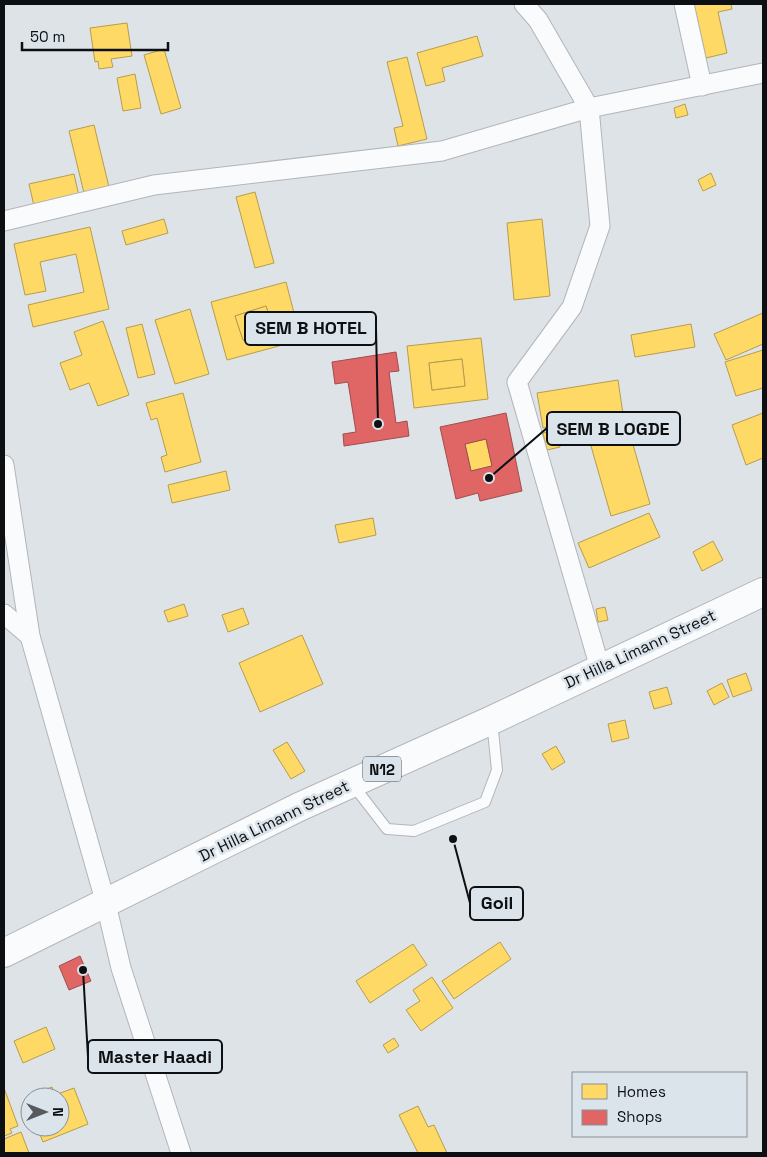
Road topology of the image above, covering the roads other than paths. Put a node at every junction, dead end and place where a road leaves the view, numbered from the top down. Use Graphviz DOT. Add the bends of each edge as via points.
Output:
graph roads {
  1 [pos="524,4"];
  2 [pos="684,4"];
  3 [pos="763,73"];
  4 [pos="702,86"];
  5 [pos="589,108"];
  6 [pos="4,220"];
  7 [pos="4,465"];
  8 [pos="763,592"];
  9 [pos="4,614"];
  10 [pos="30,636"];
  11 [pos="600,668"];
  12 [pos="492,720"];
  13 [pos="351,783"];
  14 [pos="106,904"];
  15 [pos="4,953"];
  16 [pos="182,1153"];
  1 -- 5 [label="street" via="538,20"];
  2 -- 4 [label="street"];
  3 -- 4 [label="street"];
  4 -- 5 [label="street"];
  5 -- 6 [label="street" via="442,151 154,185"];
  5 -- 11 [label="street" via="600,226 572,307 516,382"];
  7 -- 10 [label="street"];
  8 -- 11 [label="highway, Dr Hilla Limann Street / N12"];
  9 -- 10 [label="street"];
  10 -- 14 [label="street"];
  11 -- 12 [label="highway, Dr Hilla Limann Street / N12"];
  12 -- 13 [label="highway, Dr Hilla Limann Street / N12"];
  12 -- 13 [label="lane" via="497,770 484,802 414,831 387,829"];
  13 -- 14 [label="highway, Dr Hilla Limann Street / N12"];
  14 -- 15 [label="highway, Dr Hilla Limann Street / N12"];
  14 -- 16 [label="street" via="121,968"];
}
